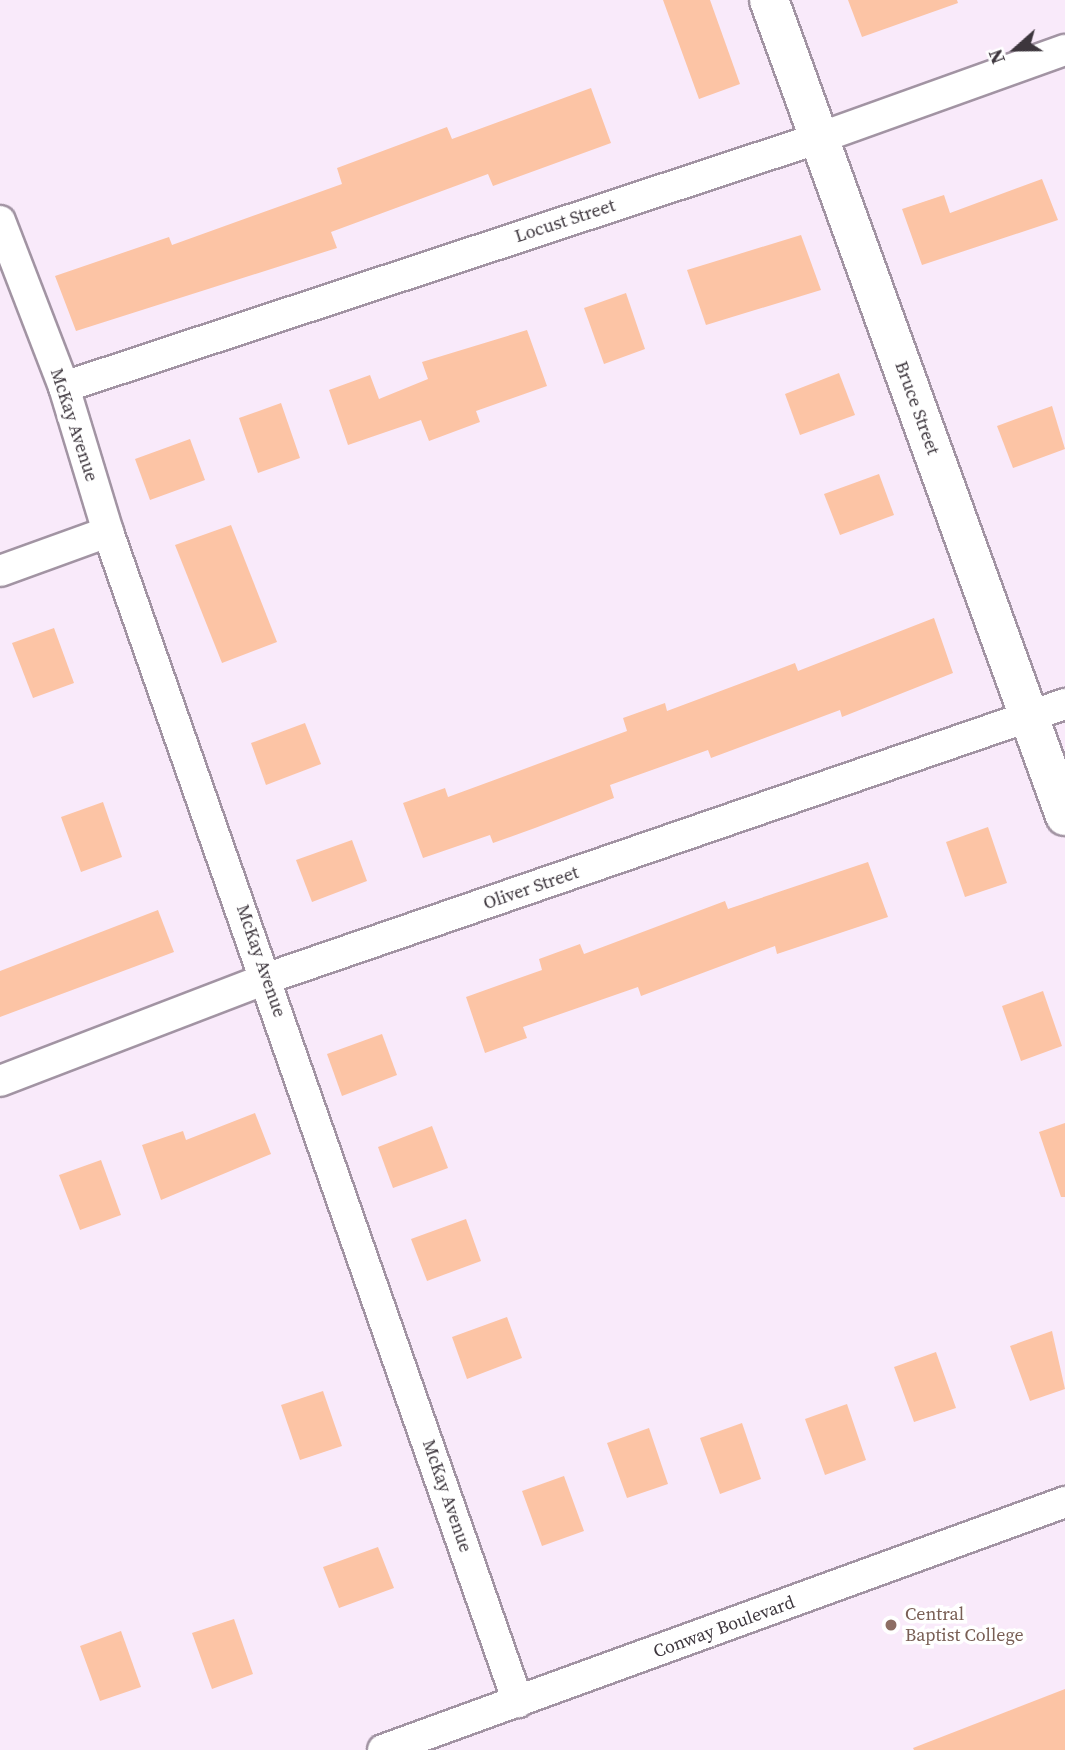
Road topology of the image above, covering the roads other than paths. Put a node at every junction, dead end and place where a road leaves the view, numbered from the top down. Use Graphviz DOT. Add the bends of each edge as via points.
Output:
graph roads {
  1 [pos="769,0"];
  2 [pos="1065,50"];
  3 [pos="819,138"];
  4 [pos="0,221"];
  5 [pos="64,387"];
  6 [pos="108,532"];
  7 [pos="0,571"];
  8 [pos="1065,704"];
  9 [pos="1029,717"];
  10 [pos="1065,816"];
  11 [pos="268,978"];
  12 [pos="0,1081"];
  13 [pos="1065,1502"];
  14 [pos="518,1702"];
  15 [pos="383,1750"];
  1 -- 3 [label="street, Bruce Street"];
  2 -- 3 [label="street, Locust Street"];
  3 -- 5 [label="street, Locust Street"];
  3 -- 9 [label="street, Bruce Street"];
  4 -- 5 [label="street, McKay Avenue"];
  5 -- 6 [label="street, McKay Avenue"];
  6 -- 7 [label="street"];
  6 -- 11 [label="street, McKay Avenue"];
  8 -- 9 [label="street, Oliver Street"];
  9 -- 10 [label="street, Bruce Street"];
  9 -- 11 [label="street, Oliver Street"];
  11 -- 12 [label="street, Oliver Street"];
  11 -- 14 [label="street, McKay Avenue"];
  13 -- 14 [label="street, Conway Boulevard"];
  14 -- 15 [label="street, Conway Boulevard"];
}
